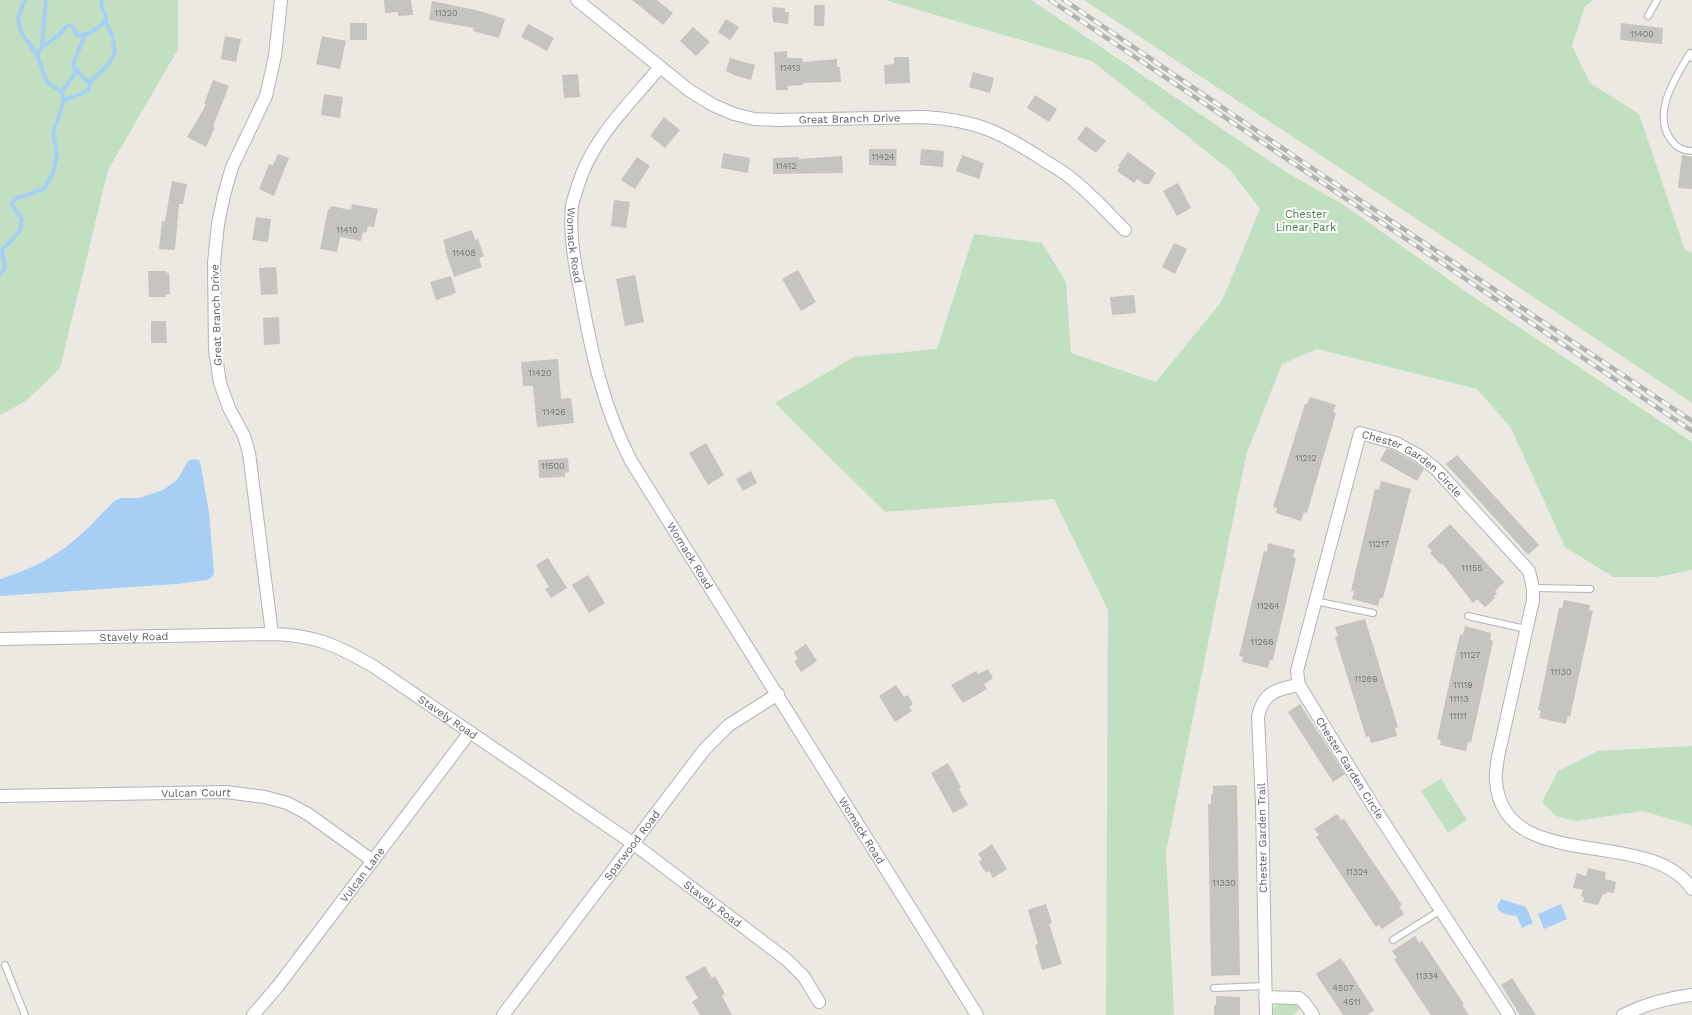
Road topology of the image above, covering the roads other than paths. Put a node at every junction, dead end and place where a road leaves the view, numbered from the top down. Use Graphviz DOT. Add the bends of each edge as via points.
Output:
graph roads {
  1 [pos="281,0"];
  2 [pos="577,0"];
  3 [pos="1657,0"];
  4 [pos="1648,16"];
  5 [pos="1691,53"];
  6 [pos="660,67"];
  7 [pos="1692,150"];
  8 [pos="1125,230"];
  9 [pos="1533,588"];
  10 [pos="1590,589"];
  11 [pos="1315,601"];
  12 [pos="1373,613"];
  13 [pos="1468,616"];
  14 [pos="1526,629"];
  15 [pos="272,634"];
  16 [pos="0,639"];
  17 [pos="1299,685"];
  18 [pos="778,694"];
  19 [pos="470,732"];
  20 [pos="0,796"];
  21 [pos="634,844"];
  22 [pos="373,861"];
  23 [pos="1692,889"];
  24 [pos="1440,910"];
  25 [pos="1393,940"];
  26 [pos="5,965"];
  27 [pos="1214,988"];
  28 [pos="1265,992"];
  29 [pos="1692,995"];
  30 [pos="819,1002"];
  31 [pos="25,1015"];
  32 [pos="253,1015"];
  33 [pos="503,1015"];
  34 [pos="977,1015"];
  35 [pos="1266,1015"];
  36 [pos="1313,1015"];
  37 [pos="1509,1015"];
  38 [pos="1623,1015"];
  1 -- 15 [label="street, Great Branch Drive" via="275,56 266,96 232,167 218,224 214,263 217,367 224,396 244,436 249,453"];
  2 -- 6 [label="street, Great Branch Drive"];
  3 -- 4 [label="lane"];
  5 -- 7 [label="lane" via="1675,78 1663,115 1668,136 1681,149"];
  6 -- 8 [label="street, Great Branch Drive" via="690,91 713,105 754,119 948,118 992,130 1016,142 1072,179"];
  6 -- 18 [label="street, Womack Road" via="602,136 590,155 576,189 572,244 587,328 606,402 621,441"];
  9 -- 10 [label="lane"];
  9 -- 11 [label="street, Chester Garden Circle" via="1529,571 1524,564 1436,469 1418,454 1396,443 1360,433"];
  9 -- 14 [label="street, Chester Garden Circle" via="1533,600"];
  11 -- 12 [label="lane"];
  11 -- 17 [label="street, Chester Garden Circle" via="1297,671"];
  13 -- 14 [label="lane"];
  14 -- 23 [label="street, Chester Garden Circle" via="1498,757 1496,781 1499,799 1509,816 1520,828 1540,838 1655,861 1674,871"];
  15 -- 16 [label="street, Stavely Road"];
  15 -- 19 [label="street, Stavely Road" via="302,636 335,645 373,666"];
  17 -- 24 [label="street, Chester Garden Circle"];
  17 -- 28 [label="street, Chester Garden Trail" via="1275,691 1267,696 1260,706 1258,717"];
  18 -- 21 [label="street, Sparwood Road" via="729,725 717,736"];
  18 -- 34 [label="street, Womack Road"];
  19 -- 21 [label="street, Stavely Road"];
  19 -- 22 [label="street, Vulcan Lane"];
  20 -- 22 [label="street, Vulcan Court" via="247,793 287,803 308,814"];
  21 -- 30 [label="street, Stavely Road" via="787,960 804,977"];
  21 -- 33 [label="street, Sparwood Road"];
  22 -- 32 [label="street, Vulcan Lane"];
  24 -- 25 [label="lane"];
  24 -- 37 [label="street, Chester Garden Circle"];
  26 -- 31 [label="lane"];
  27 -- 28 [label="lane"];
  28 -- 35 [label="street, Chester Garden Trail"];
  28 -- 36 [label="street" via="1299,998"];
  29 -- 38 [label="street" via="1640,1006"];
}
